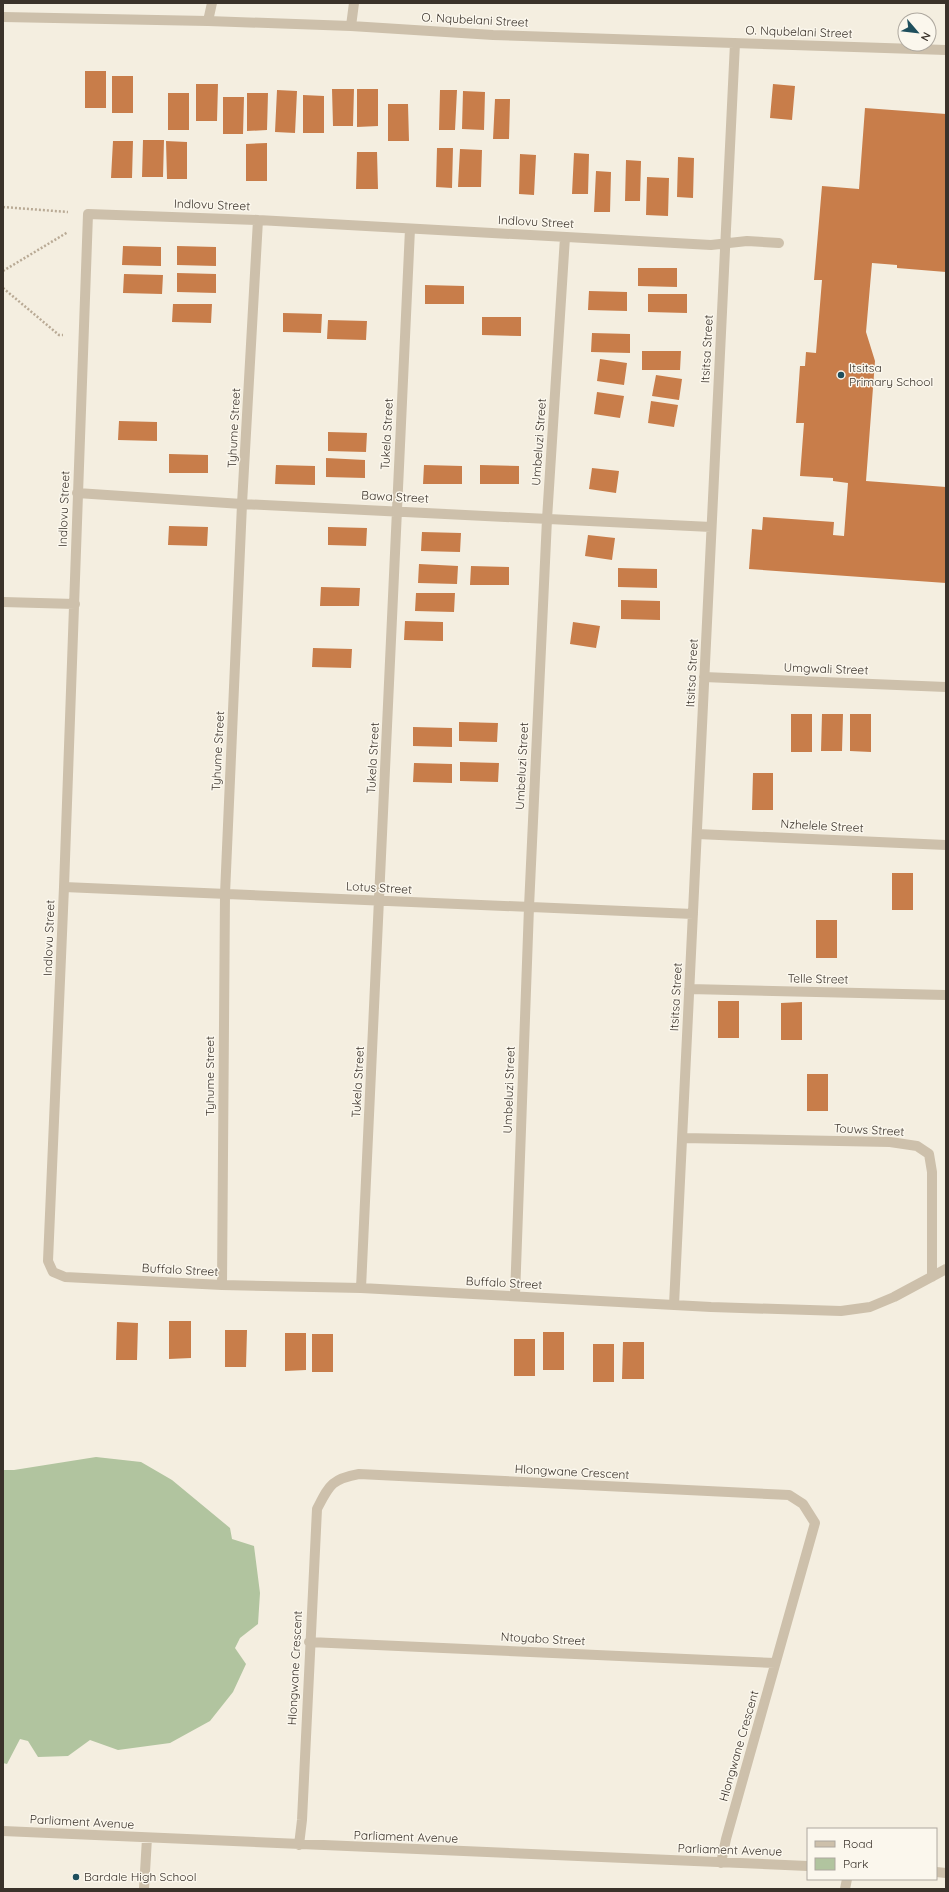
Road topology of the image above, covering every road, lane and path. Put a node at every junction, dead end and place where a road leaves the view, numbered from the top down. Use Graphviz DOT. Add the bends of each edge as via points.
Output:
graph roads {
  1 [pos="212,3"];
  2 [pos="354,3"];
  3 [pos="3,17"];
  4 [pos="208,21"];
  5 [pos="351,26"];
  6 [pos="735,42"];
  7 [pos="946,50"];
  8 [pos="3,207"];
  9 [pos="88,214"];
  10 [pos="258,220"];
  11 [pos="410,229"];
  12 [pos="87,230"];
  13 [pos="564,237"];
  14 [pos="725,243"];
  15 [pos="779,243"];
  16 [pos="3,270"];
  17 [pos="3,288"];
  18 [pos="83,339"];
  19 [pos="77,493"];
  20 [pos="242,504"];
  21 [pos="397,510"];
  22 [pos="547,519"];
  23 [pos="711,527"];
  24 [pos="3,602"];
  25 [pos="74,604"];
  26 [pos="704,677"];
  27 [pos="946,687"];
  28 [pos="696,834"];
  29 [pos="946,845"];
  30 [pos="64,887"];
  31 [pos="224,894"];
  32 [pos="379,900"];
  33 [pos="529,907"];
  34 [pos="693,914"];
  35 [pos="689,989"];
  36 [pos="946,995"];
  37 [pos="682,1138"];
  38 [pos="946,1269"];
  39 [pos="53,1272"];
  40 [pos="932,1277"];
  41 [pos="222,1285"];
  42 [pos="361,1288"];
  43 [pos="515,1296"];
  44 [pos="674,1304"];
  45 [pos="309,1642"];
  46 [pos="775,1663"];
  47 [pos="3,1831"];
  48 [pos="147,1838"];
  49 [pos="299,1845"];
  50 [pos="721,1863"];
  51 [pos="807,1866"];
  52 [pos="144,1889"];
  1 -- 4 [label="street"];
  2 -- 5 [label="street"];
  3 -- 4 [label="street, O. Nqubelani Street"];
  4 -- 5 [label="street, O. Nqubelani Street"];
  5 -- 6 [label="street, O. Nqubelani Street" via="493,35"];
  6 -- 7 [label="street, O. Nqubelani Street"];
  6 -- 14 [label="street, Itsitsa Street"];
  8 -- 9 [label="path"];
  9 -- 10 [label="street, Indlovu Street"];
  9 -- 12 [label="street, Indlovu Street"];
  10 -- 11 [label="street, Indlovu Street"];
  10 -- 20 [label="street, Tyhume Street"];
  11 -- 13 [label="street, Indlovu Street"];
  11 -- 21 [label="street, Tukela Street"];
  12 -- 16 [label="path" via="73,229"];
  12 -- 18 [label="street, Indlovu Street"];
  13 -- 14 [label="street, Indlovu Street" via="711,246"];
  13 -- 22 [label="street, Umbeluzi Street"];
  14 -- 15 [label="street, Indlovu Street"];
  14 -- 23 [label="street, Itsitsa Street"];
  17 -- 18 [label="path" via="59,335"];
  18 -- 19 [label="street, Indlovu Street"];
  19 -- 20 [label="street, Bawa Street"];
  19 -- 25 [label="street, Indlovu Street"];
  20 -- 21 [label="street, Bawa Street"];
  20 -- 31 [label="street, Tyhume Street"];
  21 -- 22 [label="street, Bawa Street"];
  21 -- 32 [label="street, Tukela Street"];
  22 -- 23 [label="street, Bawa Street"];
  22 -- 33 [label="street, Umbeluzi Street"];
  23 -- 26 [label="street, Itsitsa Street"];
  24 -- 25 [label="street"];
  25 -- 30 [label="street, Indlovu Street"];
  26 -- 27 [label="street, Umgwali Street"];
  26 -- 28 [label="street, Itsitsa Street"];
  28 -- 29 [label="street, Nzhelele Street"];
  28 -- 34 [label="street, Itsitsa Street"];
  30 -- 31 [label="street, Lotus Street"];
  30 -- 39 [label="street, Indlovu Street" via="48,1261"];
  31 -- 32 [label="street, Lotus Street"];
  31 -- 41 [label="street, Tyhume Street"];
  32 -- 33 [label="street, Lotus Street"];
  32 -- 42 [label="street, Tukela Street"];
  33 -- 34 [label="street, Lotus Street"];
  33 -- 43 [label="street, Umbeluzi Street"];
  34 -- 35 [label="street, Itsitsa Street"];
  35 -- 36 [label="street, Telle Street"];
  35 -- 37 [label="street, Itsitsa Street"];
  37 -- 40 [label="street, Touws Street" via="890,1142 917,1146 929,1154 932,1172"];
  37 -- 44 [label="street, Itsitsa Street"];
  38 -- 40 [label="street, Buffalo Street"];
  39 -- 41 [label="street, Buffalo Street" via="66,1278"];
  40 -- 44 [label="street, Buffalo Street" via="882,1302 841,1311"];
  41 -- 42 [label="street, Buffalo Street"];
  42 -- 43 [label="street, Buffalo Street"];
  43 -- 44 [label="street, Buffalo Street"];
  45 -- 46 [label="street, Ntoyabo Street"];
  45 -- 46 [label="street, Hlongwane Crescent" via="316,1509 328,1486 344,1477 359,1474 789,1495 803,1504 815,1523"];
  45 -- 49 [label="street, Hlongwane Crescent"];
  46 -- 50 [label="street, Hlongwane Crescent"];
  47 -- 48 [label="street, Parliament Avenue"];
  48 -- 49 [label="street, Parliament Avenue"];
  48 -- 52 [label="street"];
  49 -- 50 [label="street, Parliament Avenue"];
  50 -- 51 [label="street, Parliament Avenue"];
}
